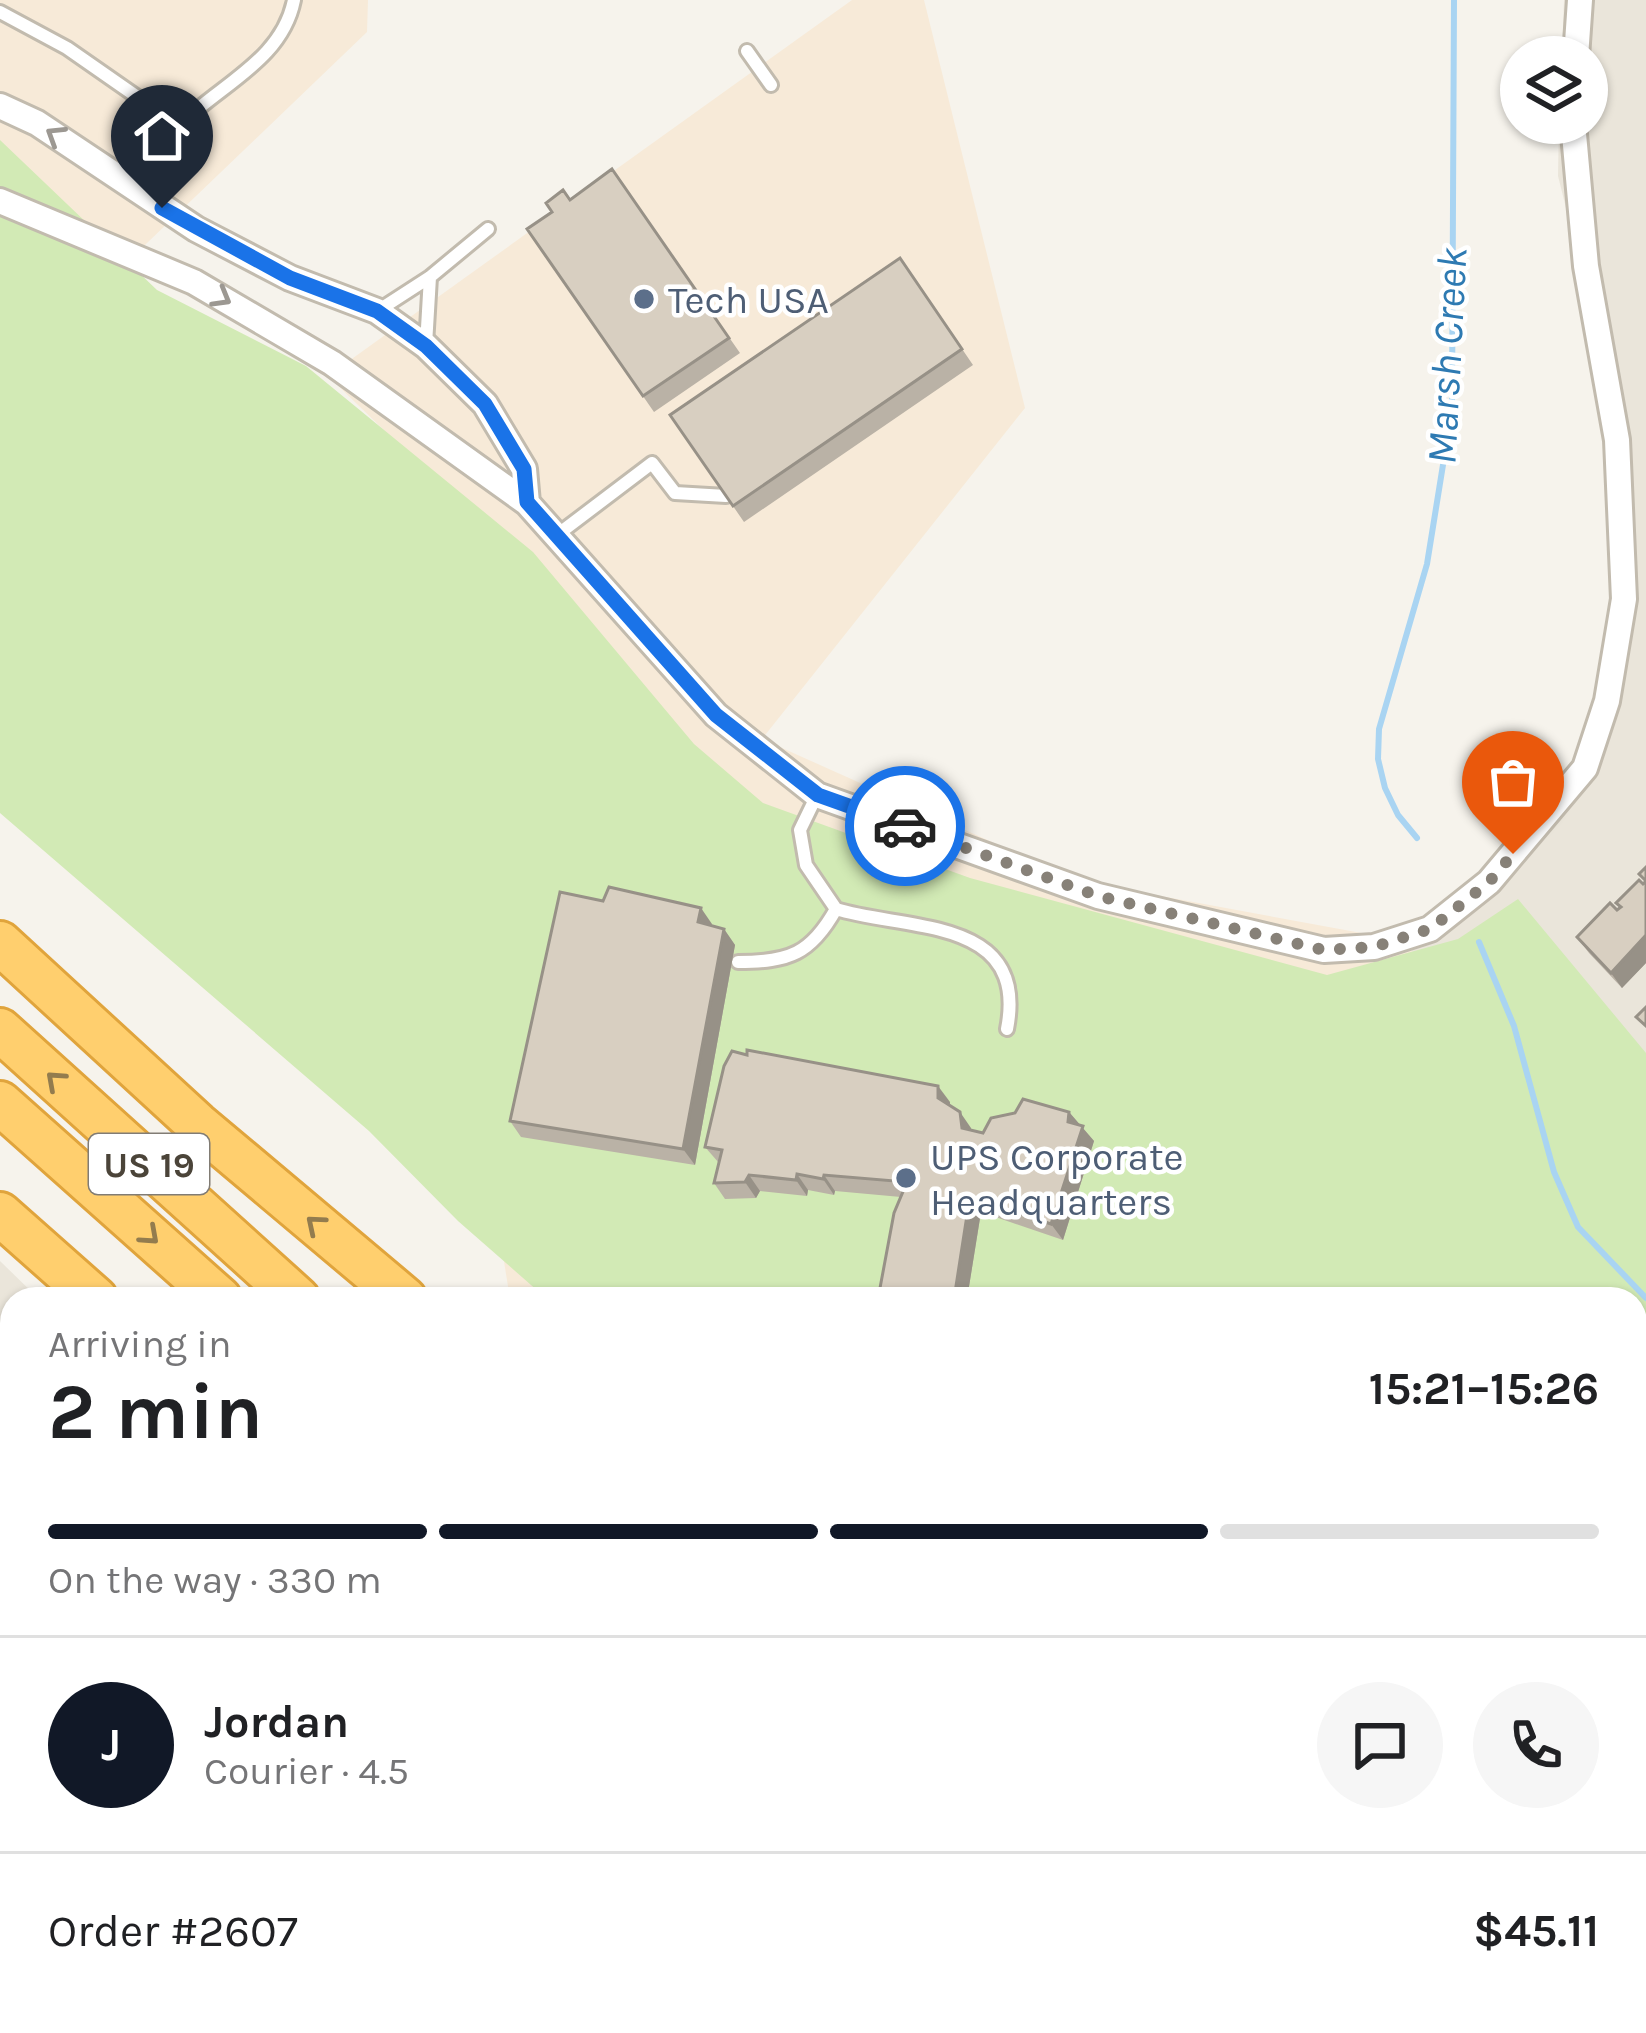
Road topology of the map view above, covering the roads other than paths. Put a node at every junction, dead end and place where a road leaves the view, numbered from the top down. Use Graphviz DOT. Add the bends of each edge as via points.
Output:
graph roads {
  1 [pos="294,0"];
  2 [pos="1580,0"];
  3 [pos="0,12"];
  4 [pos="1577,36"];
  5 [pos="747,51"];
  6 [pos="771,85"];
  7 [pos="0,106"];
  8 [pos="179,126"];
  9 [pos="1575,144"];
  10 [pos="138,188"];
  11 [pos="0,201"];
  12 [pos="488,229"];
  13 [pos="430,277"];
  14 [pos="377,311"];
  15 [pos="426,346"];
  16 [pos="726,496"];
  17 [pos="527,502"];
  18 [pos="556,536"];
  19 [pos="1635,600"];
  20 [pos="818,795"];
  21 [pos="836,909"];
  22 [pos="0,943"];
  23 [pos="738,962"];
  24 [pos="1007,1028"];
  25 [pos="0,1030"];
  26 [pos="0,1103"];
  27 [pos="0,1214"];
  28 [pos="82,1287"];
  29 [pos="207,1287"];
  30 [pos="285,1287"];
  31 [pos="391,1287"];
  1 -- 8 [label="lane" via="290,23 261,59"];
  2 -- 4 [label="street"];
  3 -- 8 [label="lane" via="68,48"];
  5 -- 6 [label="lane"];
  10 -- 7 [label="street, one-way"];
  8 -- 10 [label="lane"];
  9 -- 19 [label="street"];
  10 -- 14 [label="street" via="290,278"];
  11 -- 17 [label="street, one-way" via="194,282 332,363"];
  12 -- 13 [label="lane"];
  13 -- 14 [label="lane"];
  13 -- 15 [label="lane"];
  14 -- 15 [label="street"];
  15 -- 17 [label="street" via="485,404 524,469"];
  16 -- 18 [label="lane" via="675,494 652,463"];
  17 -- 18 [label="street"];
  18 -- 20 [label="street" via="716,715"];
  19 -- 20 [label="street" via="1585,768 1489,882 1430,929 1374,947 1324,950 1098,896"];
  20 -- 21 [label="lane" via="800,830 806,865"];
  21 -- 23 [label="lane" via="820,937 798,953"];
  21 -- 24 [label="lane" via="963,934 984,947 1008,985"];
  31 -- 22 [label="highway, one-way"];
  30 -- 25 [label="highway, US 19, one-way"];
  26 -- 29 [label="highway, US 19, one-way"];
  27 -- 28 [label="highway"];
}
